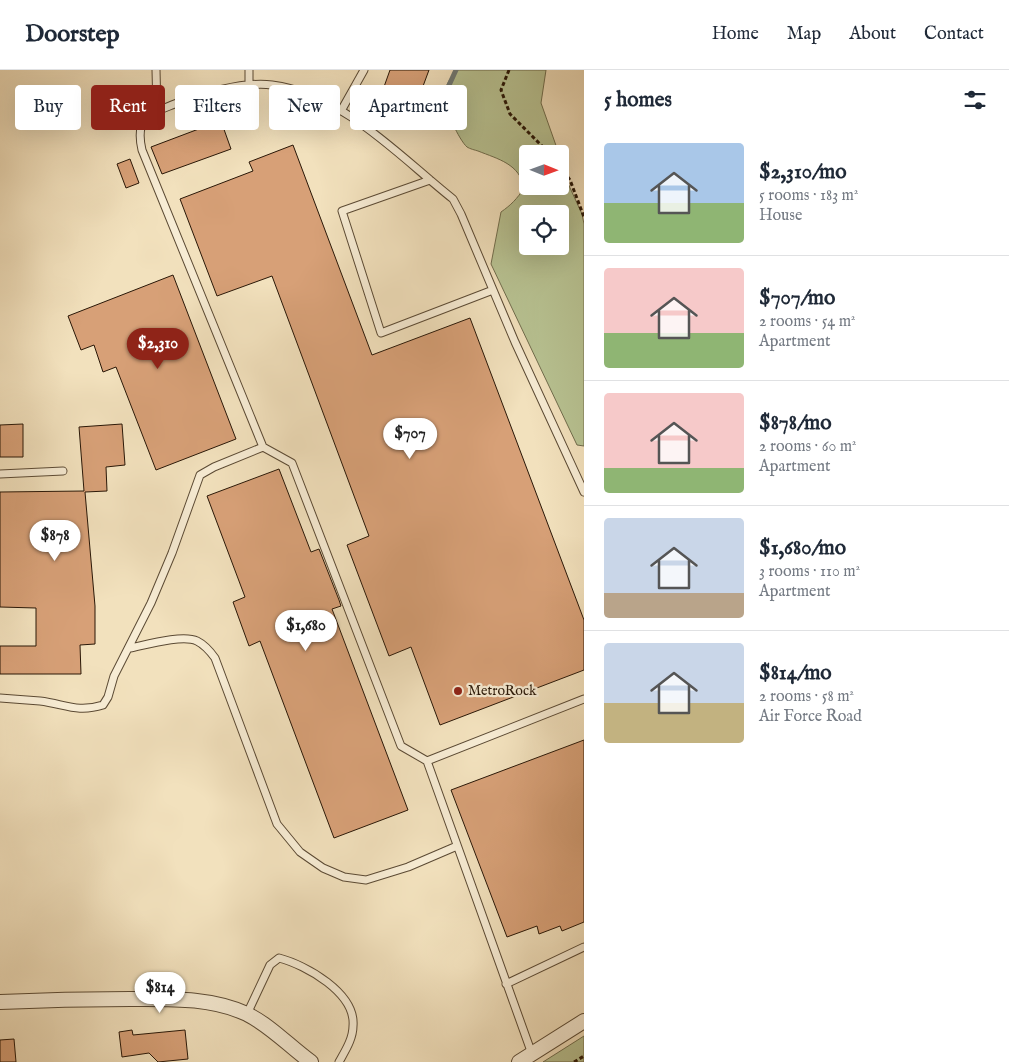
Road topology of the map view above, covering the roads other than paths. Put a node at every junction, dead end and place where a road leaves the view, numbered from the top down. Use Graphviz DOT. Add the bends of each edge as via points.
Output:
graph roads {
  1 [pos="156,70"];
  2 [pos="249,70"];
  3 [pos="364,70"];
  4 [pos="156,85"];
  5 [pos="249,85"];
  6 [pos="259,85"];
  7 [pos="341,112"];
  8 [pos="140,130"];
  9 [pos="430,180"];
  10 [pos="493,290"];
  11 [pos="262,447"];
  12 [pos="63,471"];
  13 [pos="0,474"];
  14 [pos="584,492"];
  15 [pos="130,648"];
  16 [pos="0,698"];
  17 [pos="584,699"];
  18 [pos="427,761"];
  19 [pos="457,846"];
  20 [pos="584,947"];
  21 [pos="506,984"];
  22 [pos="0,1002"];
  23 [pos="247,1014"];
  24 [pos="584,1021"];
  25 [pos="532,1054"];
  26 [pos="311,1062"];
  27 [pos="339,1062"];
  28 [pos="519,1062"];
  1 -- 4 [label="lane"];
  2 -- 5 [label="lane"];
  3 -- 7 [label="lane"];
  6 -- 7 [label="lane" via="288,87"];
  7 -- 9 [label="lane" via="360,122"];
  8 -- 11 [label="lane" via="142,150"];
  9 -- 10 [label="lane" via="453,199"];
  9 -- 10 [label="lane" via="342,211 381,333"];
  10 -- 14 [label="lane"];
  11 -- 15 [label="lane" via="200,475 172,553"];
  11 -- 18 [label="lane" via="292,463 401,746"];
  12 -- 13 [label="lane"];
  15 -- 16 [label="lane" via="103,705 89,709"];
  15 -- 19 [label="lane" via="174,640 195,640 205,646 215,658 277,824 300,852 323,868 344,877 366,880 408,867"];
  17 -- 18 [label="lane"];
  18 -- 19 [label="lane"];
  19 -- 21 [label="lane"];
  20 -- 21 [label="lane"];
  21 -- 25 [label="lane"];
  22 -- 23 [label="street" via="186,999"];
  23 -- 26 [label="street" via="269,1027"];
  23 -- 27 [label="lane" via="270,965 279,958 290,961 320,977 339,992 350,1008 354,1025"];
  24 -- 25 [label="street"];
  25 -- 28 [label="street"];
}
